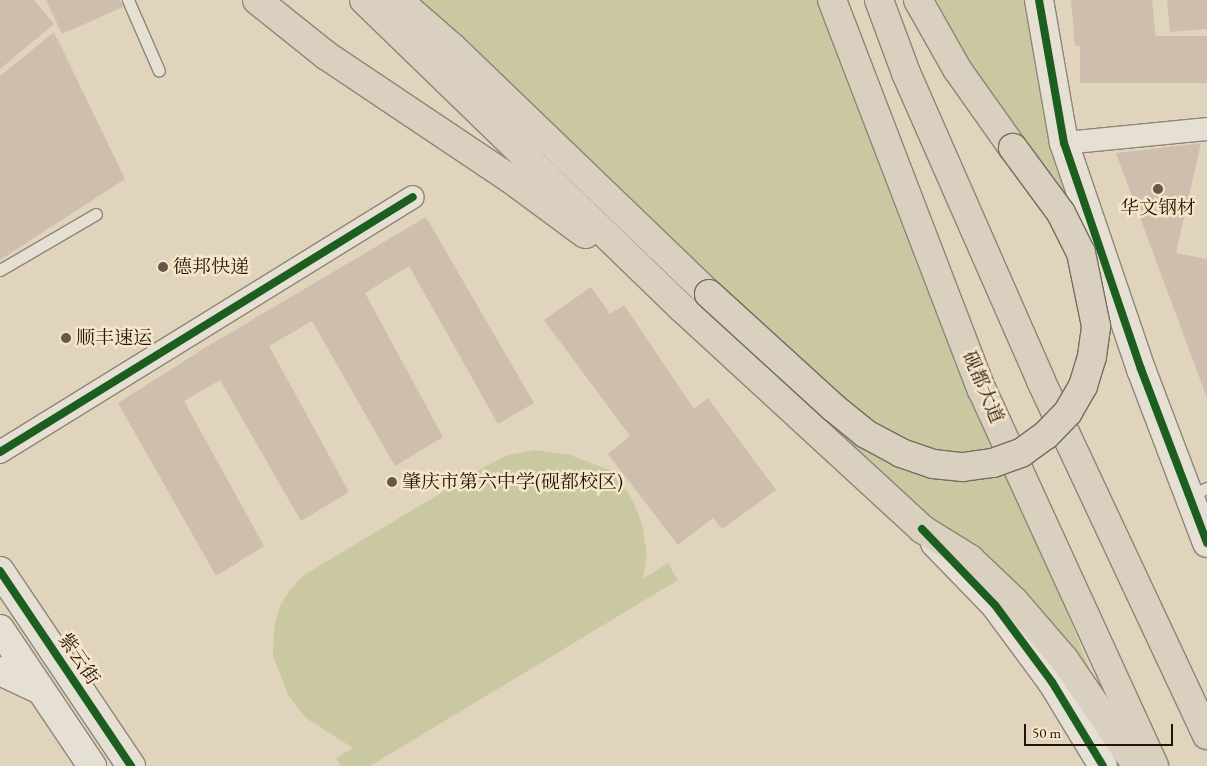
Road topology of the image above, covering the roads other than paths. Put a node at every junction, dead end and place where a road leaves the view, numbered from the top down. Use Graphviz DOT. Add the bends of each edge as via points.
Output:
graph roads {
  1 [pos="128,0"];
  2 [pos="258,0"];
  3 [pos="364,0"];
  4 [pos="398,0"];
  5 [pos="832,0"];
  6 [pos="878,0"];
  7 [pos="918,0"];
  8 [pos="1039,0"];
  9 [pos="159,71"];
  10 [pos="1207,129"];
  11 [pos="1064,143"];
  12 [pos="413,197"];
  13 [pos="96,214"];
  14 [pos="0,270"];
  15 [pos="684,309"];
  16 [pos="0,452"];
  17 [pos="1198,492"];
  18 [pos="922,529"];
  19 [pos="1207,543"];
  20 [pos="0,571"];
  21 [pos="0,629"];
  22 [pos="0,671"];
  23 [pos="40,690"];
  24 [pos="1207,735"];
  25 [pos="92,766"];
  26 [pos="131,766"];
  27 [pos="1103,766"];
  28 [pos="1137,766"];
  29 [pos="1154,766"];
  1 -- 9 [label="lane"];
  2 -- 15 [label="main road" via="327,56 508,177"];
  3 -- 15 [label="main road"];
  4 -- 7 [label="main road, bridge" via="453,48 709,294 866,434 901,453 933,464 978,465 1021,453 1046,435 1068,412 1083,386 1096,326 1081,253 1061,213 958,69"];
  5 -- 29 [label="main road, 砚都大道" via="982,390"];
  6 -- 24 [label="main road" via="906,74 1041,381"];
  8 -- 11 [label="street"];
  10 -- 11 [label="street"];
  11 -- 17 [label="street" via="1142,369"];
  12 -- 16 [label="street"];
  13 -- 14 [label="lane"];
  15 -- 18 [label="main road"];
  17 -- 19 [label="street"];
  18 -- 27 [label="street" via="996,605 1052,682"];
  18 -- 28 [label="main road" via="970,560 1014,601 1064,659"];
  20 -- 26 [label="street, 紫云街"];
  21 -- 23 [label="street"];
  22 -- 23 [label="street"];
  23 -- 25 [label="street"];
}
